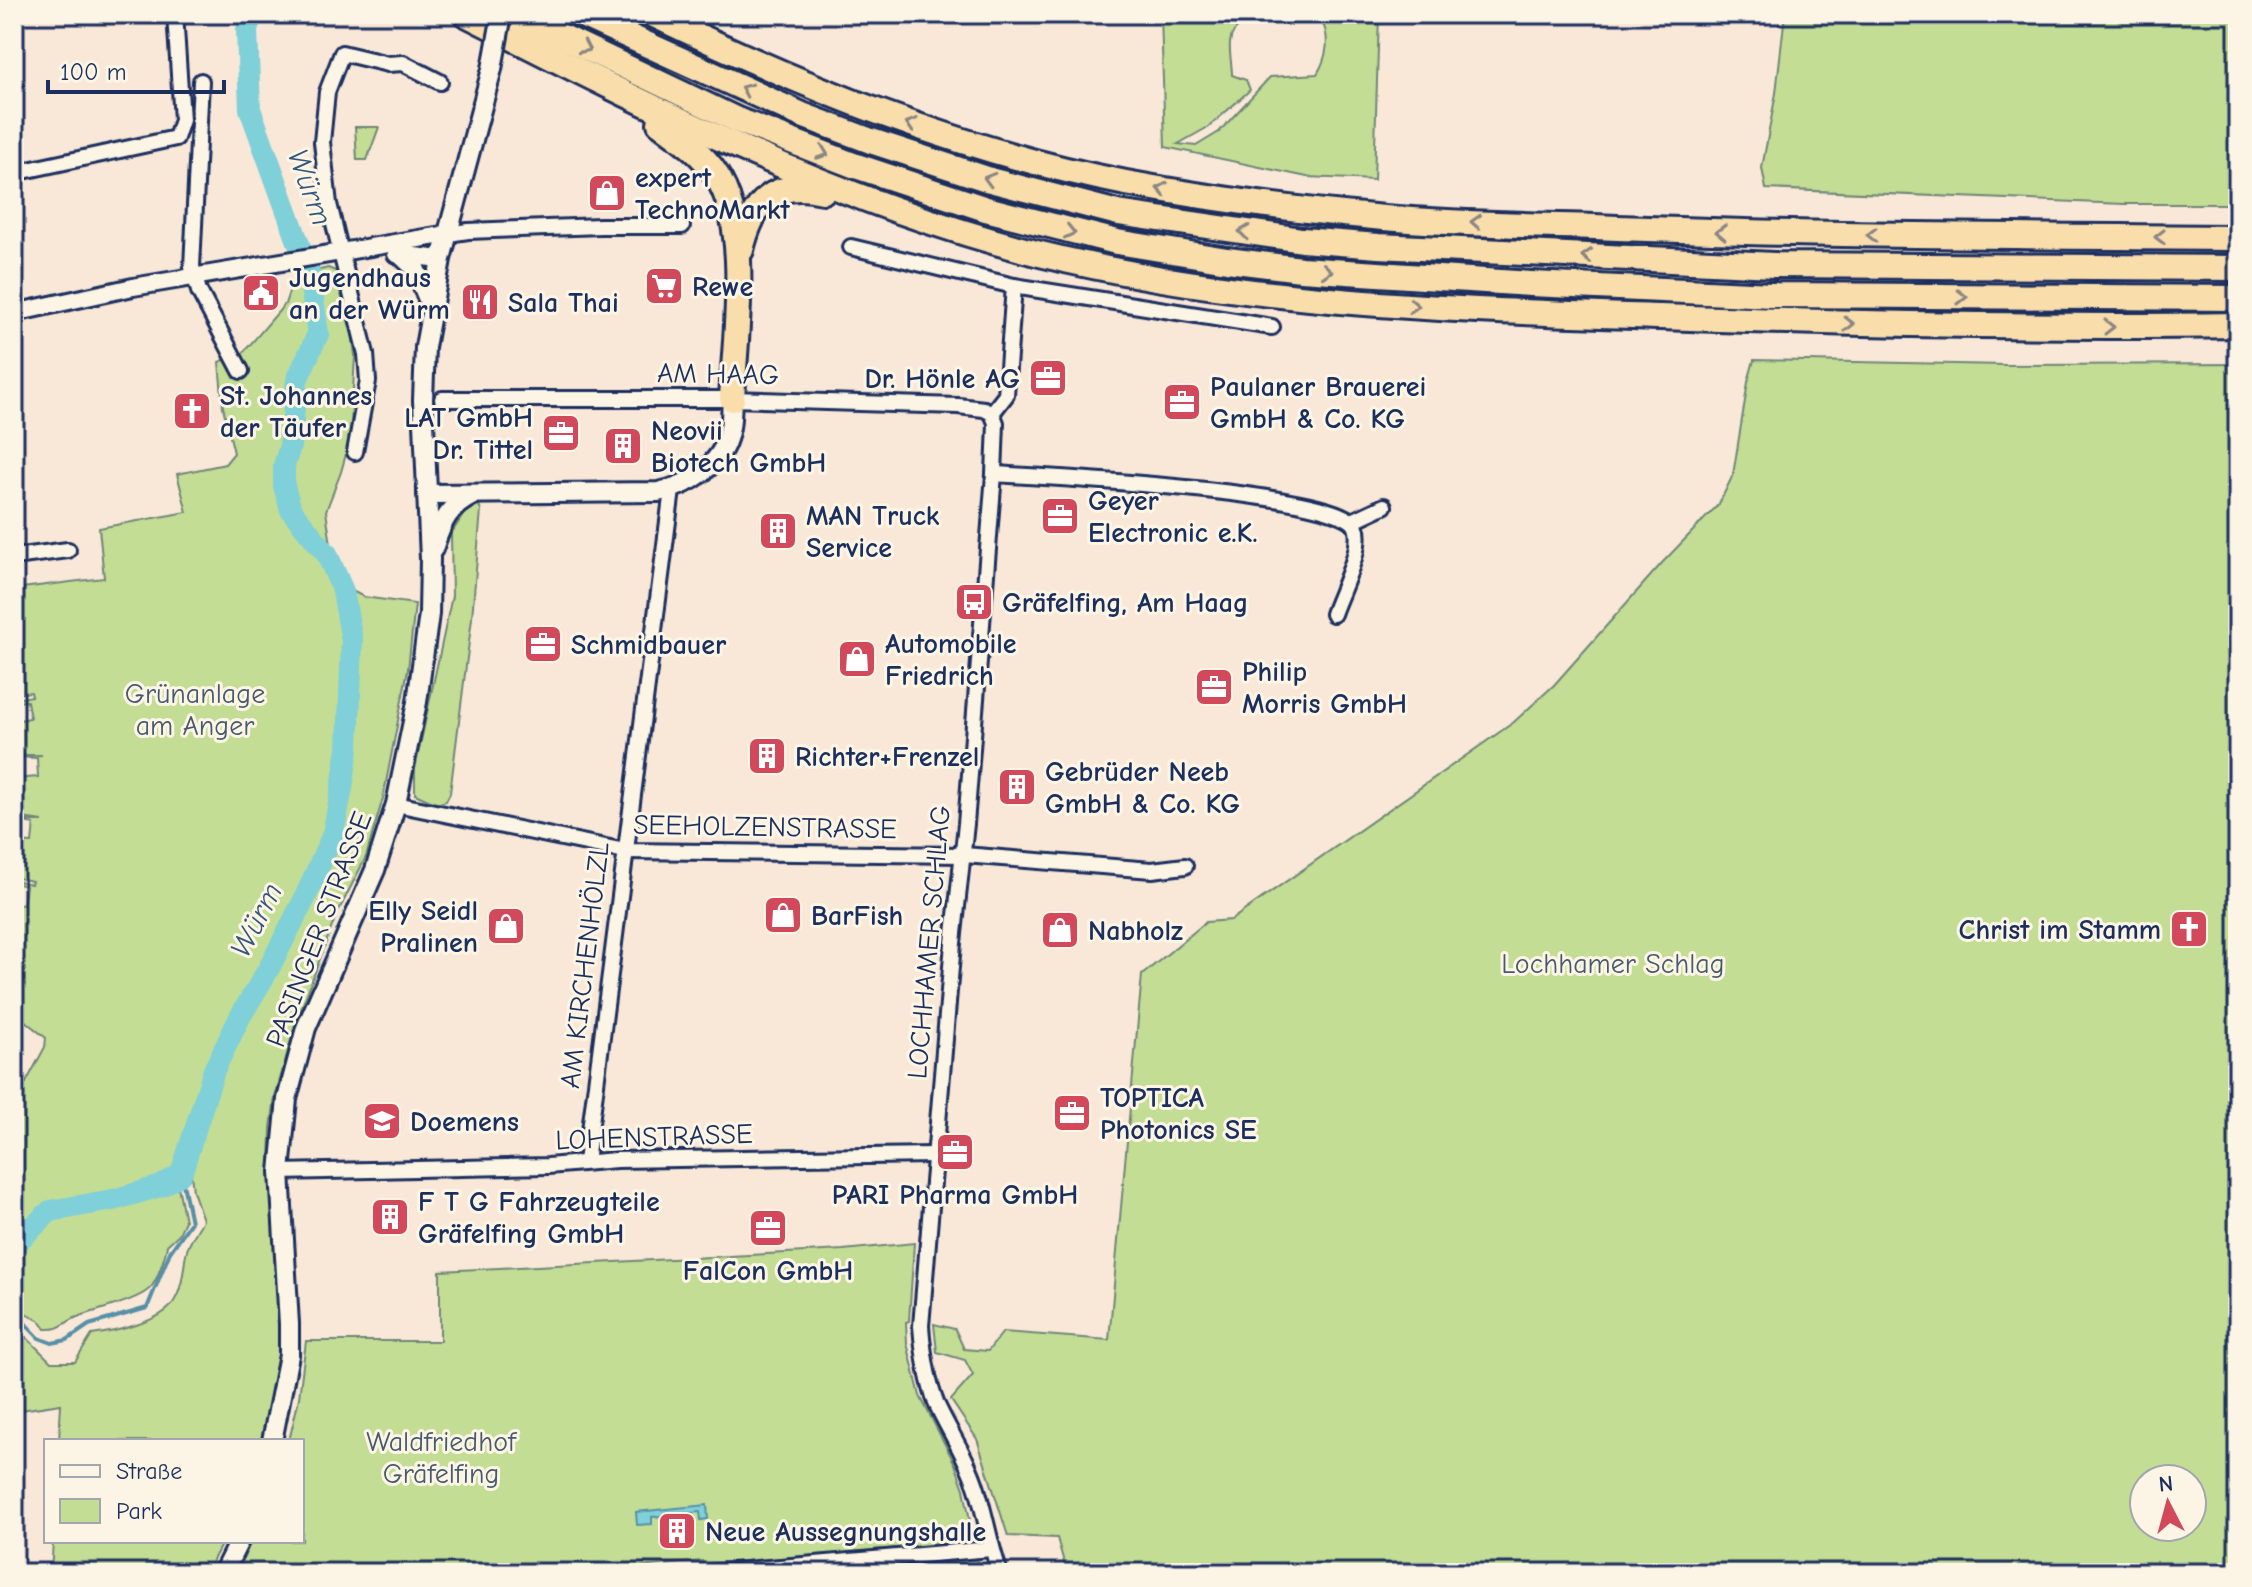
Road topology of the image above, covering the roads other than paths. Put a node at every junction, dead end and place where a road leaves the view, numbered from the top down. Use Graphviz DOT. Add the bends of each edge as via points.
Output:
graph roads {
  1 [pos="175,14"];
  2 [pos="466,14"];
  3 [pos="502,14"];
  4 [pos="515,14"];
  5 [pos="580,14"];
  6 [pos="652,14"];
  7 [pos="201,81"];
  8 [pos="440,82"];
  9 [pos="616,90"];
  10 [pos="14,173"];
  11 [pos="872,202"];
  12 [pos="682,226"];
  13 [pos="448,234"];
  14 [pos="2238,238"];
  15 [pos="851,247"];
  16 [pos="363,249"];
  17 [pos="343,252"];
  18 [pos="401,255"];
  19 [pos="441,259"];
  20 [pos="738,264"];
  21 [pos="2238,268"];
  22 [pos="195,277"];
  23 [pos="1014,286"];
  24 [pos="2238,298"];
  25 [pos="431,307"];
  26 [pos="14,313"];
  27 [pos="2238,325"];
  28 [pos="1272,327"];
  29 [pos="241,371"];
  30 [pos="442,399"];
  31 [pos="732,399"];
  32 [pos="992,413"];
  33 [pos="355,452"];
  34 [pos="994,474"];
  35 [pos="672,490"];
  36 [pos="427,494"];
  37 [pos="475,494"];
  38 [pos="1384,506"];
  39 [pos="1352,521"];
  40 [pos="68,550"];
  41 [pos="14,557"];
  42 [pos="430,559"];
  43 [pos="1333,614"];
  44 [pos="396,804"];
  45 [pos="625,851"];
  46 [pos="964,855"];
  47 [pos="1185,866"];
  48 [pos="934,1155"];
  49 [pos="586,1162"];
  50 [pos="280,1172"];
  51 [pos="272,1439"];
  52 [pos="238,1543"];
  53 [pos="991,1549"];
  54 [pos="225,1572"];
  55 [pos="710,1573"];
  56 [pos="1000,1573"];
  1 -- 10 [label="street" via="182,120 176,138"];
  2 -- 9 [label="highway"];
  3 -- 13 [label="main road, PASINGER STRASSE, bridge"];
  4 -- 24 [label="highway, one-way" via="752,126 868,170 986,209 1117,242 1301,269 1407,277 1772,295"];
  21 -- 5 [label="highway, one-way" via="1664,260 1302,240 1118,213 990,180 871,141"];
  14 -- 6 [label="highway, one-way" via="1776,234 1387,219 1239,203 999,152 883,115"];
  7 -- 22 [label="street"];
  8 -- 17 [label="street" via="403,63 342,53 327,92 322,142 329,204"];
  9 -- 11 [label="highway"];
  9 -- 20 [label="highway" via="687,142 715,172 731,205"];
  11 -- 20 [label="highway" via="801,187 774,194 754,211"];
  11 -- 27 [label="highway, one-way" via="1042,254 1226,290 1386,305 1771,322"];
  12 -- 13 [label="street"];
  13 -- 16 [label="street"];
  13 -- 19 [label="main road, PASINGER STRASSE"];
  15 -- 23 [label="street"];
  16 -- 17 [label="street"];
  16 -- 18 [label="street"];
  17 -- 22 [label="street"];
  17 -- 33 [label="street" via="367,367"];
  18 -- 19 [label="street"];
  18 -- 25 [label="main road" via="415,268"];
  19 -- 25 [label="main road, PASINGER STRASSE"];
  20 -- 31 [label="highway"];
  22 -- 26 [label="street"];
  22 -- 29 [label="street"];
  23 -- 28 [label="street"];
  23 -- 32 [label="street, LOCHHAMER SCHLAG" via="1006,395"];
  25 -- 36 [label="main road, PASINGER STRASSE" via="423,400"];
  30 -- 31 [label="street, AM HAAG"];
  31 -- 32 [label="street, AM HAAG" via="958,406"];
  31 -- 35 [label="main road" via="721,454 700,475"];
  32 -- 34 [label="street, LOCHHAMER SCHLAG"];
  34 -- 39 [label="street" via="1260,496 1322,507"];
  34 -- 46 [label="street, LOCHHAMER SCHLAG"];
  35 -- 37 [label="main road"];
  35 -- 45 [label="street, AM KIRCHENHÖLZL"];
  36 -- 37 [label="main road"];
  36 -- 42 [label="main road, PASINGER STRASSE"];
  37 -- 42 [label="main road" via="447,515"];
  38 -- 39 [label="street"];
  39 -- 43 [label="street" via="1358,546"];
  40 -- 41 [label="street"];
  42 -- 44 [label="main road, PASINGER STRASSE" via="426,642"];
  44 -- 45 [label="street, SEEHOLZENSTRASSE"];
  44 -- 50 [label="main road, PASINGER STRASSE" via="375,870 296,1059 282,1128"];
  45 -- 46 [label="street, SEEHOLZENSTRASSE"];
  45 -- 49 [label="street, AM KIRCHENHÖLZL"];
  46 -- 47 [label="street, SEEHOLZENSTRASSE" via="1152,870"];
  46 -- 48 [label="street, LOCHHAMER SCHLAG"];
  48 -- 49 [label="street, LOHENSTRASSE"];
  48 -- 53 [label="street, LOCHHAMER SCHLAG" via="921,1326 924,1354 937,1403 977,1488"];
  49 -- 50 [label="street, LOHENSTRASSE"];
  50 -- 51 [label="main road, PASINGER STRASSE" via="289,1355"];
  52 -- 54 [label="main road"];
  53 -- 55 [label="street"];
  53 -- 56 [label="street, LOCHHAMER SCHLAG"];
}
